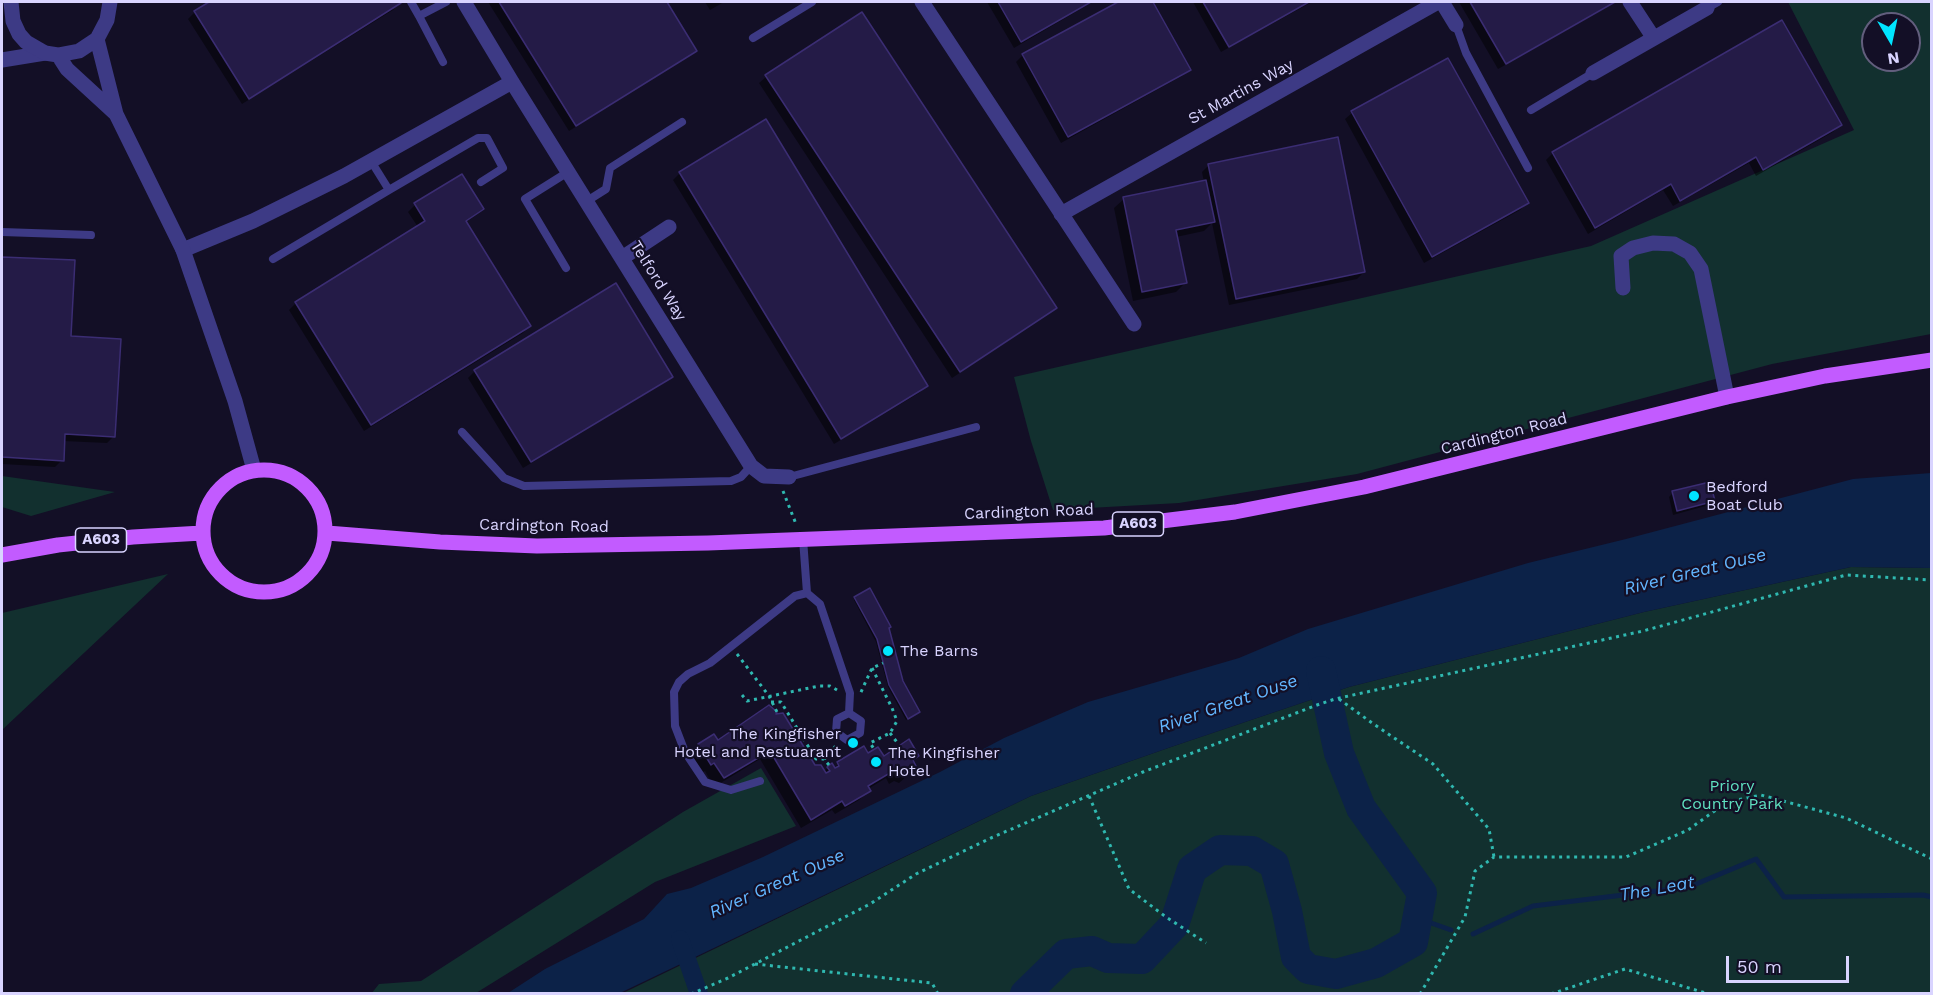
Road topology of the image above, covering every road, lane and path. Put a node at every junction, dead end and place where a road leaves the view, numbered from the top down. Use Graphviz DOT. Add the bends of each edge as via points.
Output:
graph roads {
  1 [pos="10,2"];
  2 [pos="110,2"];
  3 [pos="411,2"];
  4 [pos="446,2"];
  5 [pos="464,2"];
  6 [pos="812,2"];
  7 [pos="922,2"];
  8 [pos="1440,2"];
  9 [pos="1630,2"];
  10 [pos="1713,4"];
  11 [pos="2,14"];
  12 [pos="420,16"];
  13 [pos="1456,25"];
  14 [pos="1653,37"];
  15 [pos="753,38"];
  16 [pos="97,39"];
  17 [pos="52,54"];
  18 [pos="2,60"];
  19 [pos="443,63"];
  20 [pos="1593,73"];
  21 [pos="512,82"];
  22 [pos="1530,110"];
  23 [pos="116,114"];
  24 [pos="682,122"];
  25 [pos="371,161"];
  26 [pos="1528,168"];
  27 [pos="568,172"];
  28 [pos="481,182"];
  29 [pos="389,190"];
  30 [pos="587,201"];
  31 [pos="1061,214"];
  32 [pos="669,227"];
  33 [pos="2,232"];
  34 [pos="92,235"];
  35 [pos="183,250"];
  36 [pos="622,258"];
  37 [pos="273,259"];
  38 [pos="566,268"];
  39 [pos="1623,288"];
  40 [pos="1134,324"];
  41 [pos="1932,360"];
  42 [pos="1727,397"];
  43 [pos="976,427"];
  44 [pos="462,432"];
  45 [pos="751,466"];
  46 [pos="254,470"];
  47 [pos="783,477"];
  48 [pos="202,533"];
  49 [pos="327,533"];
  50 [pos="803,539"];
  51 [pos="2,555"];
  52 [pos="1932,580"];
  53 [pos="807,593"];
  54 [pos="730,646"];
  55 [pos="883,663"];
  56 [pos="872,668"];
  57 [pos="742,695"];
  58 [pos="769,696"];
  59 [pos="1337,699"];
  60 [pos="771,702"];
  61 [pos="851,703"];
  62 [pos="777,712"];
  63 [pos="849,713"];
  64 [pos="890,733"];
  65 [pos="842,736"];
  66 [pos="899,745"];
  67 [pos="874,749"];
  68 [pos="824,759"];
  69 [pos="830,765"];
  70 [pos="760,781"];
  71 [pos="1089,796"];
  72 [pos="1494,857"];
  73 [pos="1932,859"];
  74 [pos="1206,942"];
  75 [pos="753,964"];
  76 [pos="691,993"];
  77 [pos="938,993"];
  78 [pos="1420,993"];
  79 [pos="1551,993"];
  80 [pos="1709,993"];
  1 -- 11 [label="street"];
  1 -- 17 [label="street" via="19,34 26,42"];
  2 -- 16 [label="street" via="107,20"];
  3 -- 12 [label="lane"];
  4 -- 12 [label="lane"];
  5 -- 21 [label="street, Telford Way"];
  6 -- 15 [label="lane"];
  7 -- 31 [label="street"];
  8 -- 13 [label="street"];
  8 -- 31 [label="street, St Martins Way"];
  9 -- 14 [label="street"];
  10 -- 14 [label="street"];
  12 -- 19 [label="lane"];
  13 -- 26 [label="lane" via="1466,53"];
  14 -- 20 [label="street"];
  16 -- 17 [label="street" via="79,51"];
  16 -- 23 [label="street"];
  17 -- 18 [label="street"];
  17 -- 23 [label="street"];
  20 -- 22 [label="lane"];
  21 -- 25 [label="street"];
  21 -- 27 [label="street, Telford Way"];
  23 -- 35 [label="street"];
  24 -- 30 [label="lane" via="610,168 606,189"];
  25 -- 29 [label="lane"];
  25 -- 35 [label="street" via="253,221"];
  27 -- 30 [label="street, Telford Way"];
  27 -- 38 [label="lane" via="525,199"];
  28 -- 29 [label="lane" via="503,168 488,138 478,138"];
  29 -- 37 [label="lane"];
  30 -- 36 [label="street, Telford Way"];
  31 -- 40 [label="street"];
  32 -- 36 [label="street"];
  33 -- 34 [label="lane"];
  35 -- 46 [label="street" via="235,401"];
  36 -- 45 [label="street, Telford Way"];
  39 -- 42 [label="street" via="1621,256 1633,248 1653,243 1674,244 1690,253 1701,269"];
  41 -- 42 [label="main road, Cardington Road / A603" via="1825,376"];
  42 -- 50 [label="main road, Cardington Road / A603" via="1364,487 1235,512 1104,528"];
  43 -- 47 [label="lane"];
  44 -- 45 [label="lane" via="504,478 524,486 732,481"];
  45 -- 47 [label="street" via="764,476"];
  46 -- 48 [label="main road" via="236,476 216,492 206,511"];
  46 -- 49 [label="main road" via="278,471 301,480 321,504"];
  47 -- 50 [label="path"];
  48 -- 49 [label="main road" via="207,555 220,575 241,589 272,594 299,583 319,562"];
  48 -- 51 [label="main road, A603" via="69,544"];
  49 -- 50 [label="main road, Cardington Road / A603" via="537,546"];
  50 -- 53 [label="lane"];
  52 -- 59 [label="path" via="1846,575 1643,631"];
  53 -- 54 [label="lane" via="795,596"];
  53 -- 61 [label="lane" via="820,604"];
  54 -- 58 [label="path"];
  54 -- 70 [label="lane" via="679,682 674,692 675,726 685,752 705,782 731,789"];
  55 -- 56 [label="path"];
  56 -- 61 [label="path" via="858,700"];
  56 -- 64 [label="path" via="897,721"];
  57 -- 58 [label="path" via="747,701"];
  58 -- 60 [label="path"];
  58 -- 61 [label="path" via="830,686"];
  59 -- 71 [label="path"];
  59 -- 72 [label="path" via="1433,764 1489,829"];
  60 -- 62 [label="path"];
  60 -- 68 [label="path" via="781,702 816,759"];
  61 -- 63 [label="lane"];
  63 -- 65 [label="lane" via="837,718 836,732"];
  63 -- 65 [label="lane" via="861,721 860,733 847,740"];
  64 -- 66 [label="path"];
  64 -- 67 [label="path" via="870,743"];
  65 -- 68 [label="path"];
  68 -- 69 [label="path"];
  71 -- 74 [label="path" via="1129,889"];
  71 -- 75 [label="path" via="916,874 870,904"];
  72 -- 73 [label="path" via="1626,857 1688,830 1727,802 1761,795 1846,818"];
  72 -- 78 [label="path" via="1475,871 1465,917"];
  75 -- 76 [label="path"];
  75 -- 77 [label="path" via="932,983"];
  79 -- 80 [label="path" via="1625,969"];
}
